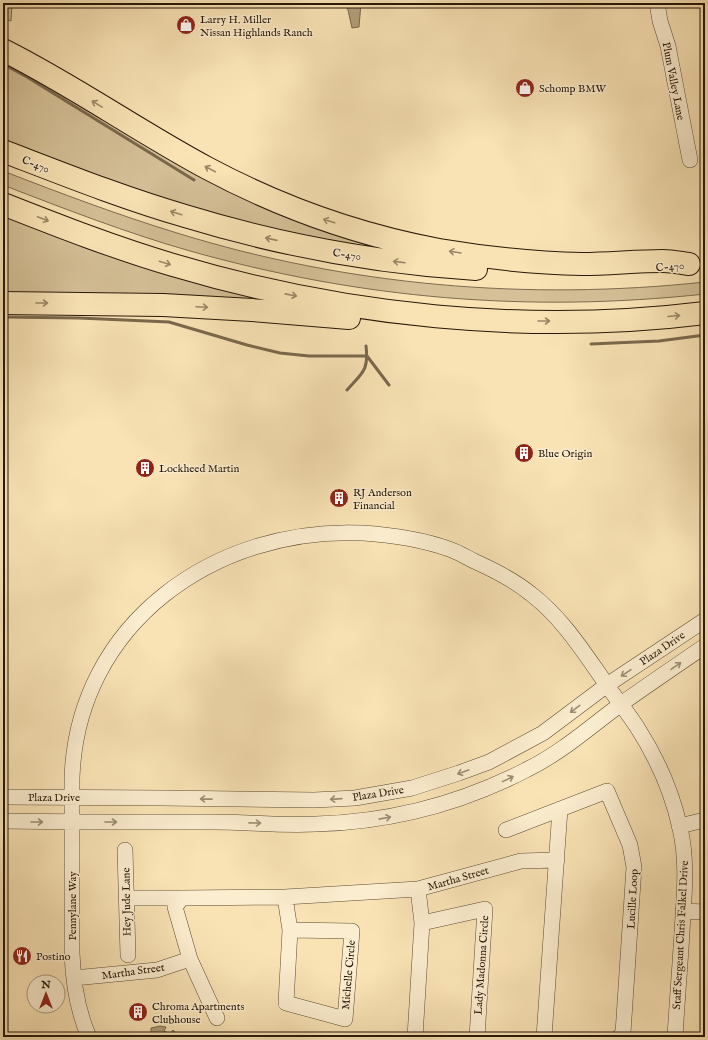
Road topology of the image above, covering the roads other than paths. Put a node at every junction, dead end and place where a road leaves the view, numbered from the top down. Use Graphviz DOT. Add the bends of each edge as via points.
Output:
graph roads {
  1 [pos="657,3"];
  2 [pos="3,50"];
  3 [pos="3,151"];
  4 [pos="690,160"];
  5 [pos="3,204"];
  6 [pos="697,264"];
  7 [pos="3,303"];
  8 [pos="705,313"];
  9 [pos="505,320"];
  10 [pos="705,620"];
  11 [pos="705,646"];
  12 [pos="607,685"];
  13 [pos="621,704"];
  14 [pos="3,798"];
  15 [pos="72,798"];
  16 [pos="560,809"];
  17 [pos="705,820"];
  18 [pos="3,821"];
  19 [pos="72,822"];
  20 [pos="679,826"];
  21 [pos="506,830"];
  22 [pos="125,850"];
  23 [pos="556,860"];
  24 [pos="418,889"];
  25 [pos="285,897"];
  26 [pos="126,898"];
  27 [pos="182,898"];
  28 [pos="684,911"];
  29 [pos="705,912"];
  30 [pos="422,923"];
  31 [pos="290,930"];
  32 [pos="128,955"];
  33 [pos="190,959"];
  34 [pos="74,978"];
  35 [pos="217,1018"];
  36 [pos="89,1037"];
  37 [pos="415,1037"];
  38 [pos="477,1037"];
  39 [pos="544,1037"];
  40 [pos="619,1037"];
  41 [pos="675,1037"];
  1 -- 4 [label="street, Plum Valley Lane"];
  6 -- 2 [label="highway, one-way" via="664,261 582,264 511,260 433,248 351,228 281,203 216,173"];
  6 -- 3 [label="highway, C-470, one-way" via="597,271 512,271 418,264 335,252 257,236 179,215"];
  5 -- 9 [label="highway, one-way" via="158,260 266,289 366,308 444,317"];
  7 -- 9 [label="highway, one-way" via="176,306 470,327"];
  9 -- 8 [label="highway, one-way" via="618,320"];
  10 -- 12 [label="street, Plaza Drive, one-way"];
  13 -- 11 [label="street, Plaza Drive, one-way"];
  12 -- 13 [label="street, Staff Sergeant Chris Falkel Drive"];
  12 -- 15 [label="street, Plaza Drive, one-way" via="543,733 516,748 489,762 412,788 355,798 314,800"];
  12 -- 15 [label="street, Staff Sergeant Chris Falkel Drive" via="562,622 532,594 500,572 449,549 404,537 324,533 284,539 251,548 196,573 151,605 125,633 96,677 83,710 73,756"];
  19 -- 13 [label="street, Plaza Drive, one-way" via="314,824 358,822 418,811 467,796 527,770 556,754"];
  13 -- 20 [label="street, Staff Sergeant Chris Falkel Drive" via="640,730 658,765 670,792"];
  14 -- 15 [label="street, Plaza Drive"];
  15 -- 19 [label="street, Pennylane Way"];
  16 -- 21 [label="street, Lucille Loop"];
  16 -- 23 [label="street"];
  16 -- 40 [label="street, Lucille Loop" via="607,791 630,845 634,867 623,1033"];
  17 -- 20 [label="street"];
  18 -- 19 [label="street, Plaza Drive, one-way"];
  19 -- 34 [label="street, Pennylane Way"];
  20 -- 28 [label="street, Staff Sergeant Chris Falkel Drive" via="684,861"];
  22 -- 26 [label="street, Hey Jude Lane"];
  23 -- 24 [label="street, Martha Street" via="521,861"];
  23 -- 39 [label="street"];
  24 -- 25 [label="street, Martha Street"];
  24 -- 30 [label="street"];
  25 -- 27 [label="street, Martha Street"];
  25 -- 31 [label="street, Michelle Circle"];
  26 -- 27 [label="street, Martha Street"];
  26 -- 32 [label="street, Hey Jude Lane"];
  27 -- 33 [label="street" via="176,907"];
  28 -- 29 [label="street"];
  28 -- 41 [label="street, Staff Sergeant Chris Falkel Drive"];
  30 -- 37 [label="street"];
  30 -- 38 [label="street, Lady Madonna Circle" via="485,909"];
  31 -- 31 [label="street, Michelle Circle" via="286,1003 345,1019 352,931"];
  33 -- 34 [label="street, Martha Street" via="157,970"];
  33 -- 35 [label="street"];
  34 -- 36 [label="street, Pennylane Way" via="78,1007"];
}
